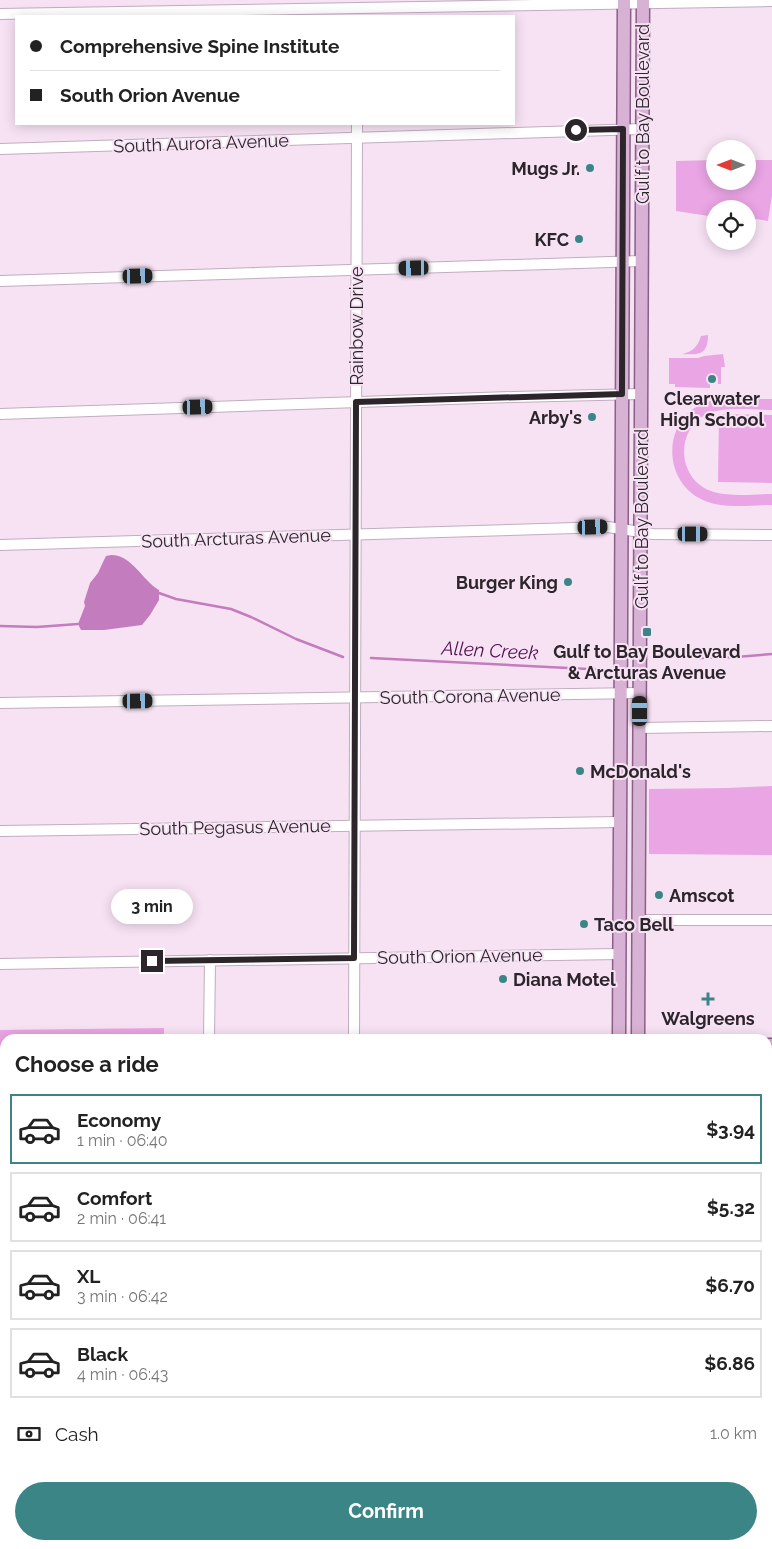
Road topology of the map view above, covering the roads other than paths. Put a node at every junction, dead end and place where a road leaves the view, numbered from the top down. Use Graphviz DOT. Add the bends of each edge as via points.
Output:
graph roads {
  1 [pos="771,1"];
  2 [pos="624,2"];
  3 [pos="643,2"];
  4 [pos="358,8"];
  5 [pos="0,14"];
  6 [pos="357,125"];
  7 [pos="642,128"];
  8 [pos="623,129"];
  9 [pos="357,137"];
  10 [pos="0,149"];
  11 [pos="623,261"];
  12 [pos="642,261"];
  13 [pos="356,269"];
  14 [pos="0,281"];
  15 [pos="622,344"];
  16 [pos="641,345"];
  17 [pos="622,394"];
  18 [pos="642,394"];
  19 [pos="356,402"];
  20 [pos="0,414"];
  21 [pos="621,528"];
  22 [pos="640,532"];
  23 [pos="355,534"];
  24 [pos="772,535"];
  25 [pos="0,545"];
  26 [pos="620,693"];
  27 [pos="640,693"];
  28 [pos="354,698"];
  29 [pos="0,703"];
  30 [pos="772,726"];
  31 [pos="640,728"];
  32 [pos="620,822"];
  33 [pos="354,826"];
  34 [pos="0,831"];
  35 [pos="638,920"];
  36 [pos="772,920"];
  37 [pos="619,954"];
  38 [pos="354,958"];
  39 [pos="210,960"];
  40 [pos="0,964"];
  41 [pos="209,1034"];
  42 [pos="354,1034"];
  43 [pos="619,1034"];
  44 [pos="640,1034"];
  1 -- 3 [label="street"];
  2 -- 3 [label="street"];
  2 -- 4 [label="street"];
  2 -- 8 [label="main road, Gulf to Bay Boulevard"];
  3 -- 7 [label="main road, Gulf to Bay Boulevard"];
  4 -- 5 [label="street"];
  6 -- 9 [label="street, Rainbow Drive"];
  7 -- 8 [label="street, South Aurora Avenue"];
  7 -- 12 [label="main road, Gulf to Bay Boulevard"];
  8 -- 9 [label="street, South Aurora Avenue"];
  8 -- 11 [label="main road, Gulf to Bay Boulevard"];
  9 -- 10 [label="street, South Aurora Avenue"];
  9 -- 13 [label="street, Rainbow Drive"];
  11 -- 12 [label="street"];
  11 -- 13 [label="street"];
  11 -- 15 [label="main road, Gulf to Bay Boulevard"];
  12 -- 16 [label="main road, Gulf to Bay Boulevard"];
  13 -- 14 [label="street"];
  13 -- 19 [label="street, Rainbow Drive"];
  15 -- 16 [label="street"];
  15 -- 17 [label="main road, Gulf to Bay Boulevard"];
  16 -- 18 [label="main road, Gulf to Bay Boulevard"];
  17 -- 18 [label="street"];
  17 -- 19 [label="street"];
  17 -- 21 [label="main road, Gulf to Bay Boulevard"];
  18 -- 22 [label="main road, Gulf to Bay Boulevard"];
  19 -- 20 [label="street"];
  19 -- 23 [label="street, Rainbow Drive"];
  21 -- 22 [label="street, South Arcturas Avenue"];
  21 -- 23 [label="street, South Arcturas Avenue"];
  21 -- 26 [label="main road, Gulf to Bay Boulevard"];
  22 -- 24 [label="street, South Arcturas Avenue"];
  22 -- 27 [label="main road, Gulf to Bay Boulevard"];
  23 -- 25 [label="street, South Arcturas Avenue"];
  23 -- 28 [label="street, Rainbow Drive"];
  26 -- 27 [label="street, South Corona Avenue"];
  26 -- 28 [label="street, South Corona Avenue"];
  26 -- 32 [label="main road, Gulf to Bay Boulevard"];
  27 -- 31 [label="main road, Gulf to Bay Boulevard"];
  28 -- 29 [label="street, South Corona Avenue"];
  28 -- 33 [label="street, Rainbow Drive"];
  30 -- 31 [label="street"];
  31 -- 35 [label="main road, Gulf to Bay Boulevard"];
  32 -- 33 [label="street, South Pegasus Avenue"];
  32 -- 37 [label="main road, Gulf to Bay Boulevard"];
  33 -- 34 [label="street, South Pegasus Avenue"];
  33 -- 38 [label="street, Rainbow Drive"];
  35 -- 36 [label="street"];
  35 -- 44 [label="main road, Gulf to Bay Boulevard"];
  37 -- 38 [label="street, South Orion Avenue"];
  37 -- 43 [label="main road, Gulf to Bay Boulevard"];
  38 -- 39 [label="street, South Orion Avenue"];
  38 -- 42 [label="street, Rainbow Drive"];
  39 -- 40 [label="street, South Orion Avenue"];
  39 -- 41 [label="street"];
}
